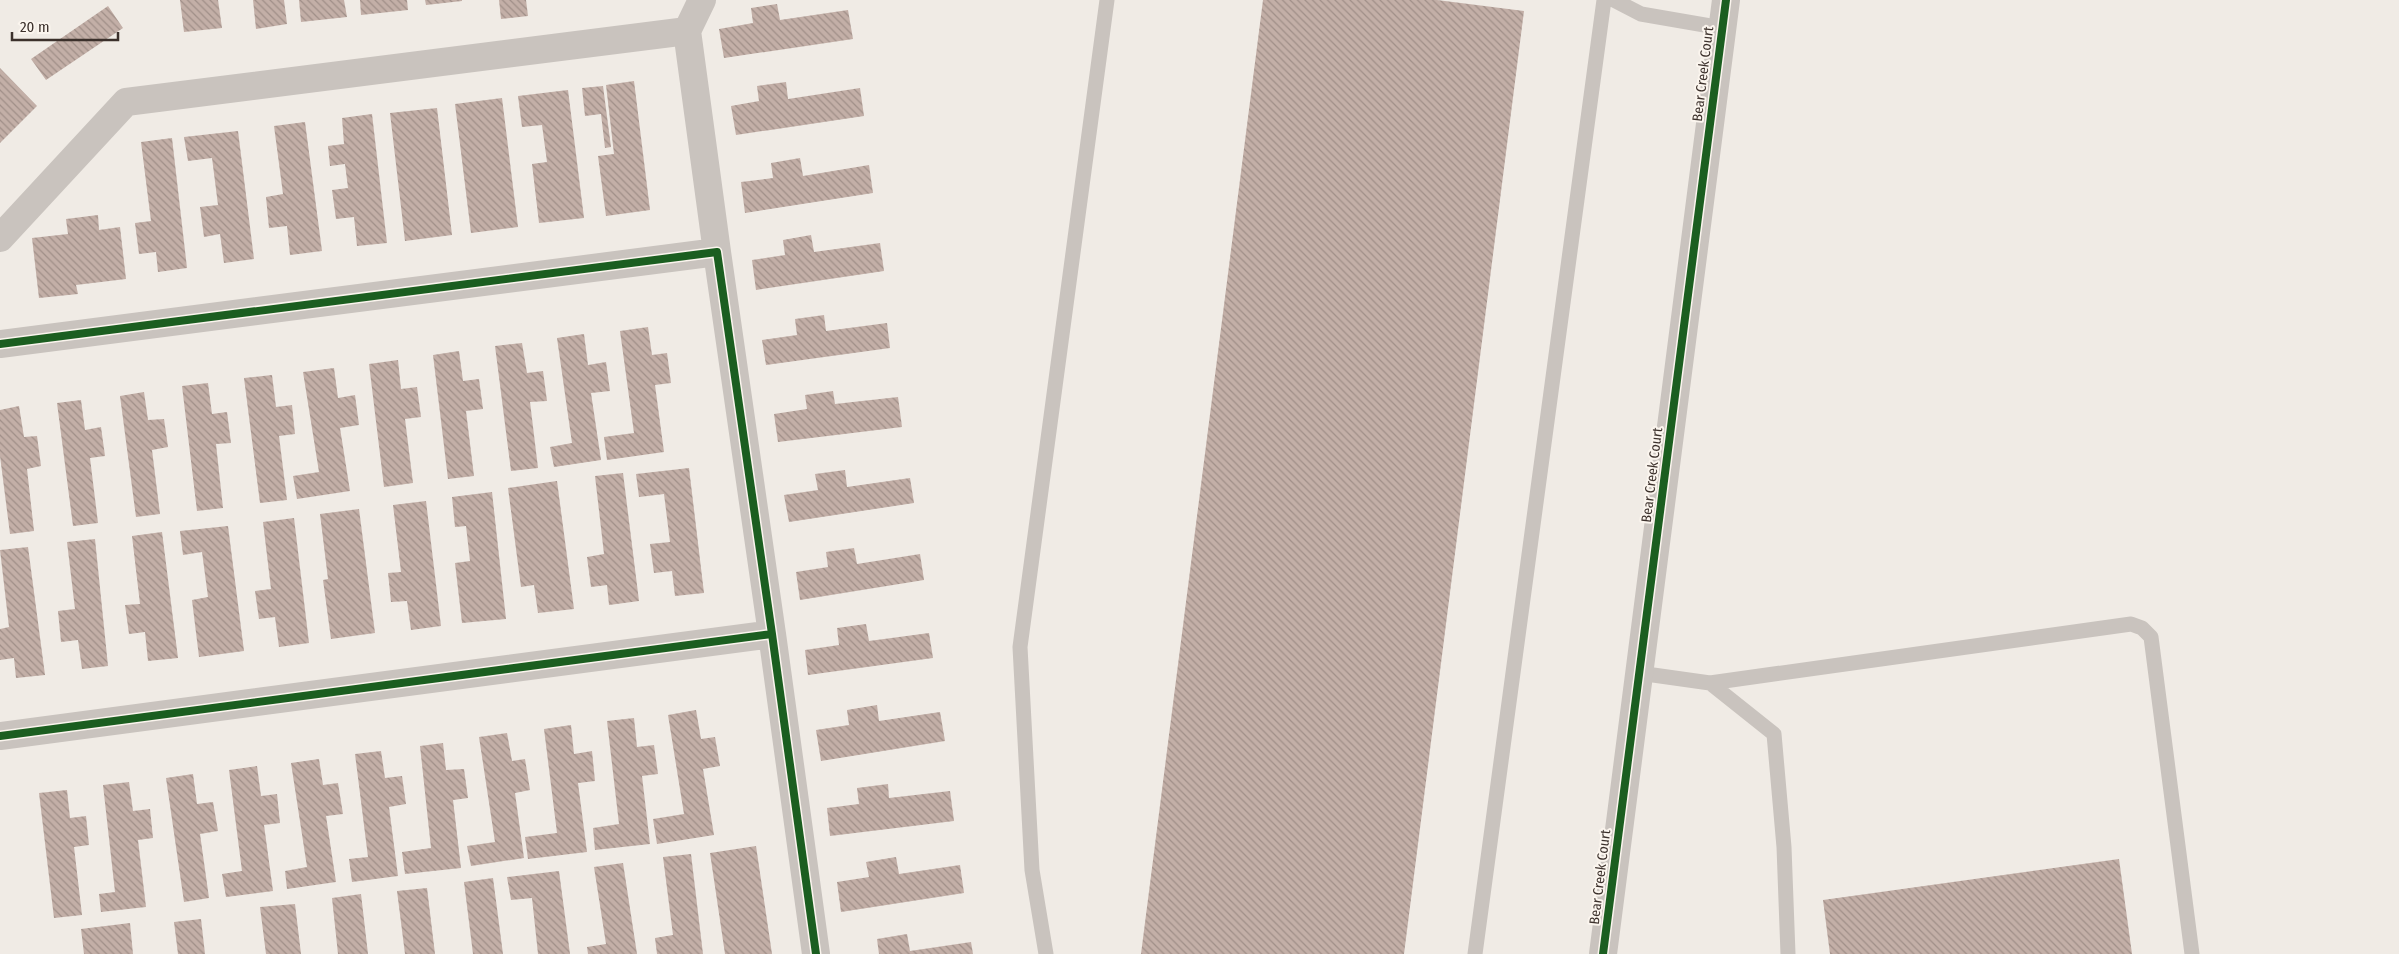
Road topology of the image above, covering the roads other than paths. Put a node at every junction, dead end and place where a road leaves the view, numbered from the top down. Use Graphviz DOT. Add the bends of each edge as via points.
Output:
graph roads {
  1 [pos="702,0"];
  2 [pos="1107,0"];
  3 [pos="1604,0"];
  4 [pos="1614,0"];
  5 [pos="1726,0"];
  6 [pos="1722,28"];
  7 [pos="688,31"];
  8 [pos="0,238"];
  9 [pos="717,252"];
  10 [pos="0,344"];
  11 [pos="772,634"];
  12 [pos="1639,673"];
  13 [pos="1710,683"];
  14 [pos="0,736"];
  15 [pos="816,954"];
  16 [pos="1046,954"];
  17 [pos="1475,954"];
  18 [pos="1603,954"];
  19 [pos="1788,954"];
  20 [pos="2192,954"];
  1 -- 7 [label="street"];
  2 -- 16 [label="lane" via="1020,647 1032,870"];
  3 -- 17 [label="lane"];
  4 -- 6 [label="lane" via="1641,14"];
  5 -- 6 [label="street, Bear Creek Court"];
  6 -- 12 [label="street, Bear Creek Court"];
  7 -- 8 [label="street" via="126,102"];
  7 -- 9 [label="street"];
  9 -- 10 [label="street"];
  9 -- 11 [label="street"];
  11 -- 14 [label="street"];
  11 -- 15 [label="street"];
  12 -- 13 [label="lane"];
  12 -- 18 [label="street, Bear Creek Court"];
  13 -- 19 [label="lane" via="1774,734 1784,847"];
  13 -- 20 [label="lane" via="2131,624 2142,628 2151,637"];
}
